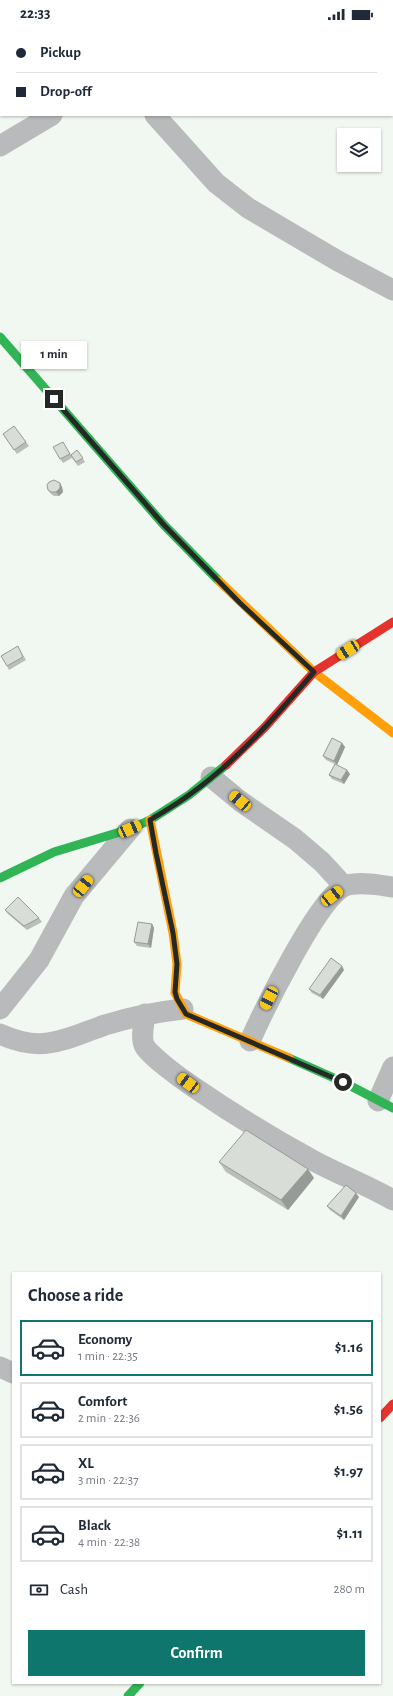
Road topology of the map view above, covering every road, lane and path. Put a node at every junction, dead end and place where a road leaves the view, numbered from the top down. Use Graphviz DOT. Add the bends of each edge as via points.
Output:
graph roads {
  1 [pos="50,116"];
  2 [pos="156,116"];
  3 [pos="0,146"];
  4 [pos="389,282"];
  5 [pos="0,337"];
  6 [pos="393,622"];
  7 [pos="314,672"];
  8 [pos="393,733"];
  9 [pos="211,777"];
  10 [pos="150,820"];
  11 [pos="130,829"];
  12 [pos="0,878"];
  13 [pos="344,886"];
  14 [pos="393,886"];
  15 [pos="0,1009"];
  16 [pos="183,1009"];
  17 [pos="145,1014"];
  18 [pos="0,1034"];
  19 [pos="250,1041"];
  20 [pos="393,1067"];
  21 [pos="386,1104"];
  22 [pos="393,1200"];
  23 [pos="0,1367"];
  24 [pos="12,1373"];
  25 [pos="393,1404"];
  26 [pos="381,1417"];
  27 [pos="139,1684"];
  28 [pos="128,1696"];
  1 -- 3 [label="street"];
  2 -- 4 [label="street" via="216,183 248,208 338,261"];
  5 -- 7 [label="main road" via="164,525 240,603"];
  6 -- 7 [label="main road"];
  7 -- 8 [label="main road"];
  7 -- 9 [label="main road" via="265,727"];
  9 -- 10 [label="main road" via="189,795"];
  9 -- 13 [label="street" via="322,862"];
  10 -- 11 [label="main road"];
  10 -- 16 [label="main road" via="173,933 177,964 175,992"];
  11 -- 12 [label="main road" via="54,852"];
  11 -- 15 [label="street" via="74,896 39,960"];
  13 -- 14 [label="street"];
  13 -- 19 [label="street" via="332,896 317,917 276,986"];
  16 -- 17 [label="street"];
  16 -- 19 [label="main road" via="186,1014"];
  17 -- 18 [label="street" via="52,1044 32,1044"];
  17 -- 22 [label="street" via="145,1047 172,1071 228,1111 277,1140"];
  19 -- 21 [label="main road"];
  20 -- 21 [label="street"];
  23 -- 24 [label="street"];
  25 -- 26 [label="main road"];
  27 -- 28 [label="main road"];
}
